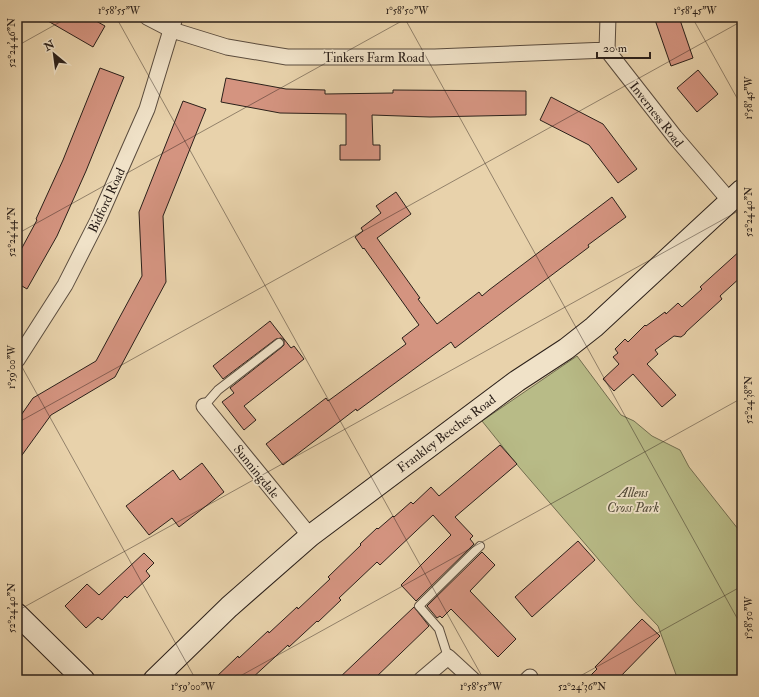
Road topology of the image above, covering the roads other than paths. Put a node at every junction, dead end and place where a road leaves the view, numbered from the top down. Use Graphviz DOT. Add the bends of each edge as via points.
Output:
graph roads {
  1 [pos="147,17"];
  2 [pos="608,17"];
  3 [pos="174,23"];
  4 [pos="607,50"];
  5 [pos="736,196"];
  6 [pos="279,343"];
  7 [pos="17,360"];
  8 [pos="204,406"];
  9 [pos="310,536"];
  10 [pos="480,546"];
  11 [pos="17,614"];
  12 [pos="448,657"];
  13 [pos="84,680"];
  14 [pos="154,680"];
  15 [pos="420,680"];
  16 [pos="473,680"];
  1 -- 3 [label="street, Tinkers Farm Road"];
  2 -- 4 [label="street"];
  3 -- 4 [label="street, Tinkers Farm Road" via="227,47 288,57 435,58"];
  3 -- 7 [label="street, Bidford Road" via="147,109 98,220 65,285"];
  4 -- 5 [label="street, Inverness Road" via="675,137"];
  5 -- 9 [label="street, Frankley Beeches Road" via="572,344 517,381"];
  6 -- 8 [label="lane" via="218,390"];
  8 -- 9 [label="street, Sunningdale"];
  9 -- 14 [label="street, Frankley Beeches Road" via="229,607"];
  10 -- 12 [label="lane" via="419,606 439,629"];
  11 -- 13 [label="street"];
  12 -- 15 [label="street"];
  12 -- 16 [label="street"];
}
